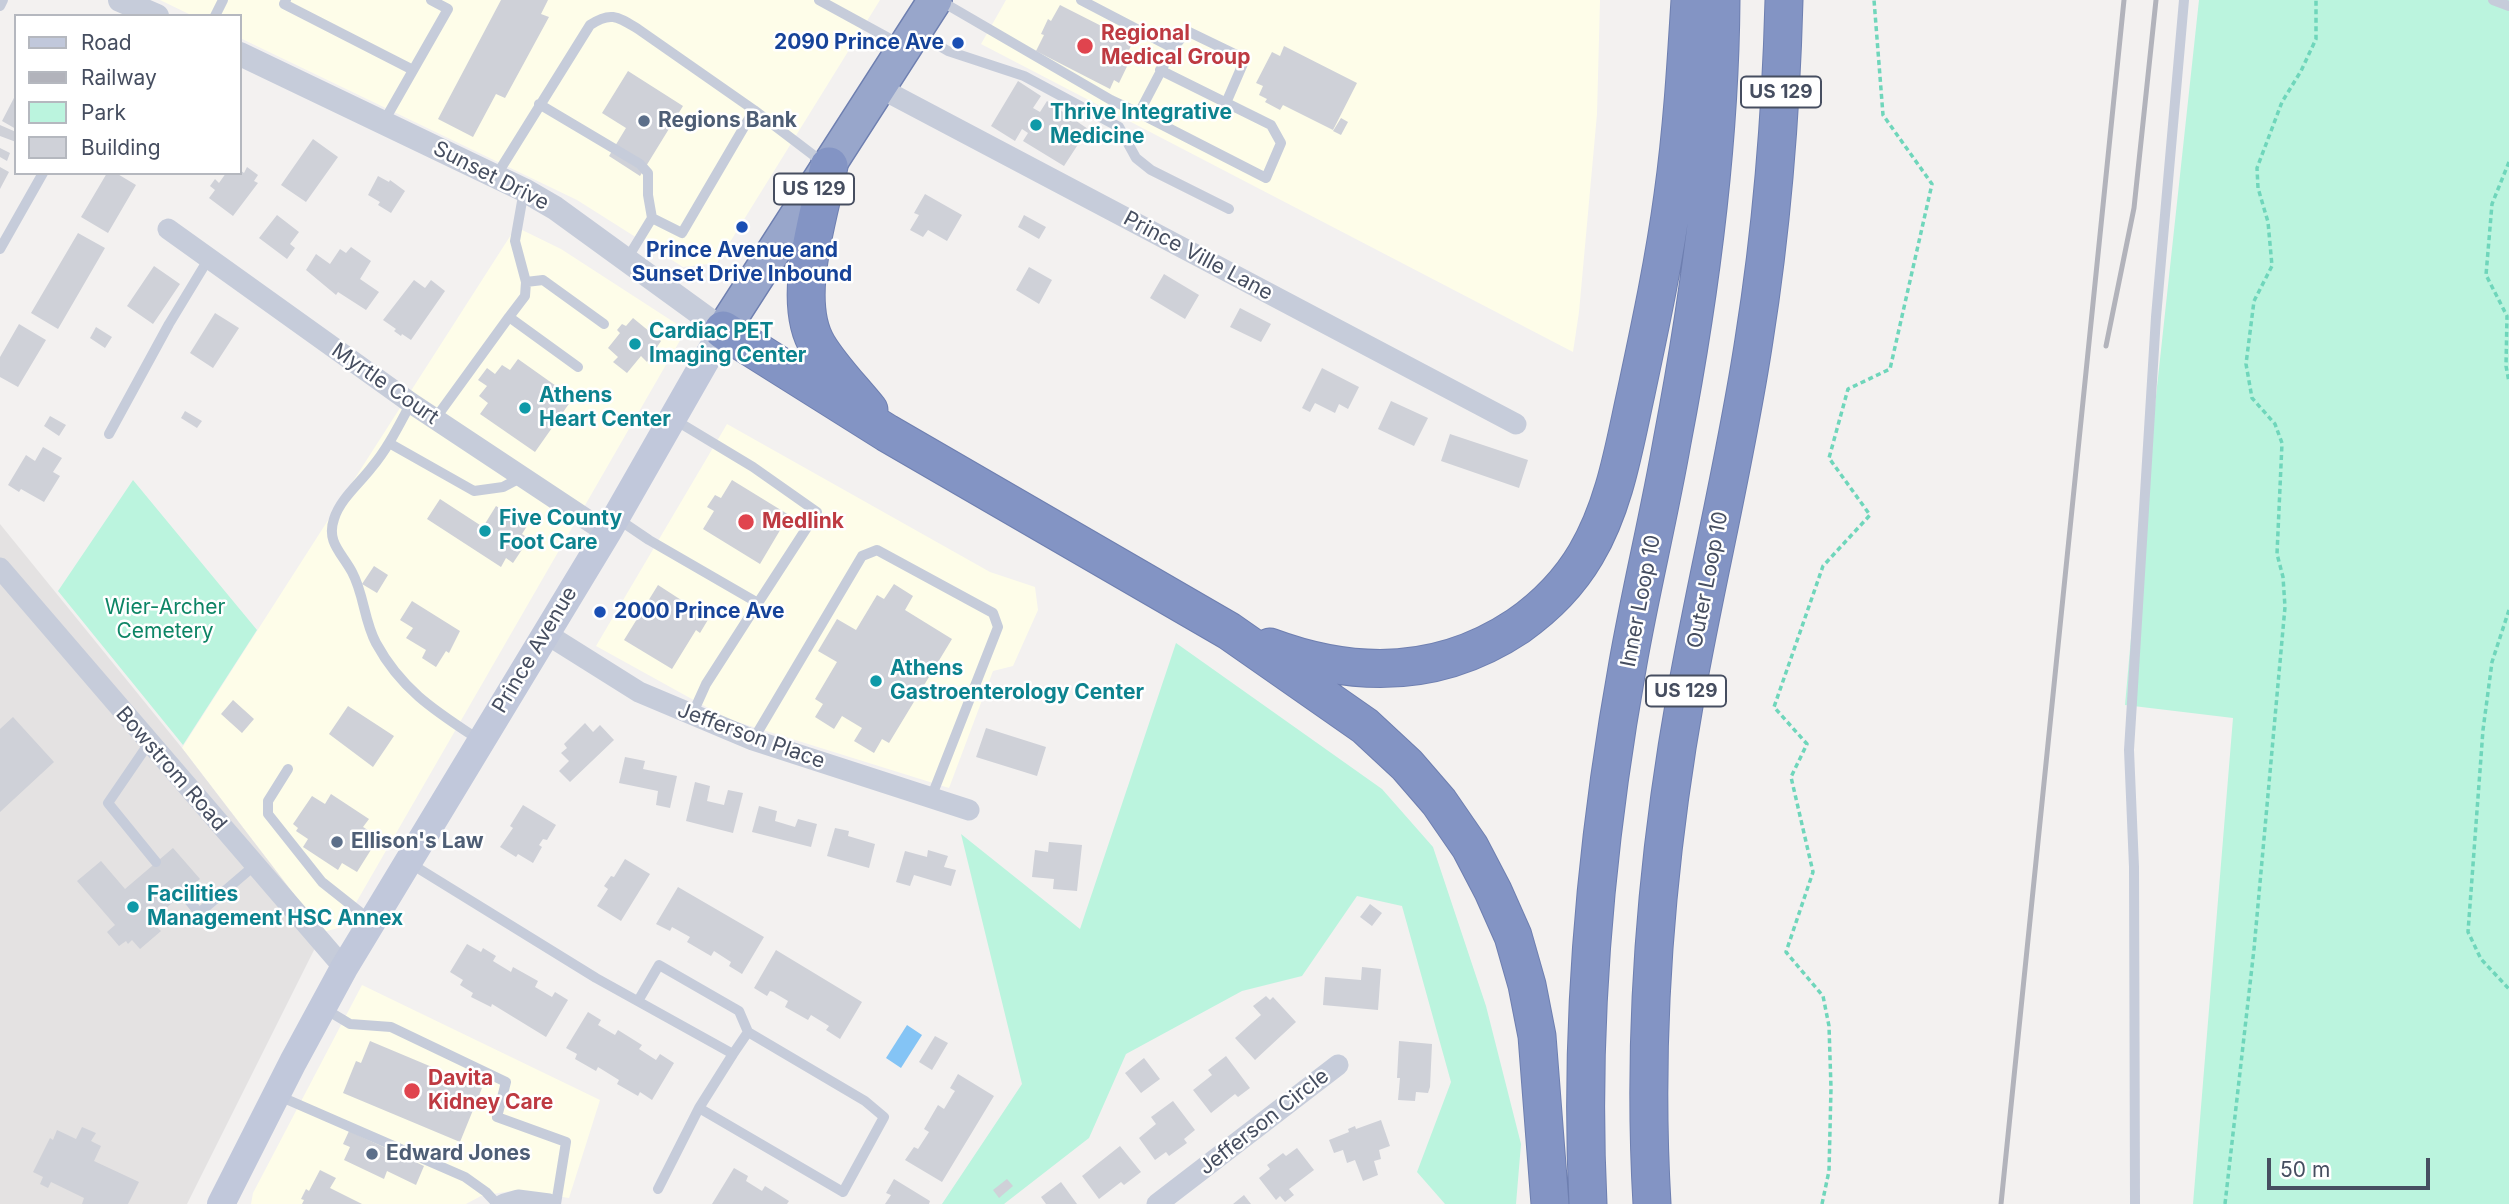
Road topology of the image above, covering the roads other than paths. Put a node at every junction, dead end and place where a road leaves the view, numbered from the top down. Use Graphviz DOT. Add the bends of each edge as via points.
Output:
graph roads {
  1 [pos="3,0"];
  2 [pos="286,0"];
  3 [pos="431,0"];
  4 [pos="819,0"];
  5 [pos="937,0"];
  6 [pos="1081,0"];
  7 [pos="1690,0"];
  8 [pos="1721,0"];
  9 [pos="1784,0"];
  10 [pos="2184,0"];
  11 [pos="2493,0"];
  12 [pos="0,6"];
  13 [pos="2509,6"];
  14 [pos="910,40"];
  15 [pos="1174,48"];
  16 [pos="242,55"];
  17 [pos="413,70"];
  18 [pos="1160,70"];
  19 [pos="880,88"];
  20 [pos="1226,103"];
  21 [pos="539,104"];
  22 [pos="754,110"];
  23 [pos="1139,113"];
  24 [pos="383,123"];
  25 [pos="829,166"];
  26 [pos="42,175"];
  27 [pos="496,176"];
  28 [pos="524,190"];
  29 [pos="1229,209"];
  30 [pos="652,218"];
  31 [pos="168,229"];
  32 [pos="0,249"];
  33 [pos="209,258"];
  34 [pos="626,260"];
  35 [pos="526,282"];
  36 [pos="509,317"];
  37 [pos="604,324"];
  38 [pos="723,330"];
  39 [pos="578,367"];
  40 [pos="411,403"];
  41 [pos="672,418"];
  42 [pos="435,419"];
  43 [pos="1516,424"];
  44 [pos="887,433"];
  45 [pos="109,434"];
  46 [pos="390,443"];
  47 [pos="522,477"];
  48 [pos="611,525"];
  49 [pos="0,568"];
  50 [pos="758,603"];
  51 [pos="1229,631"];
  52 [pos="545,633"];
  53 [pos="692,715"];
  54 [pos="753,740"];
  55 [pos="481,741"];
  56 [pos="149,743"];
  57 [pos="288,769"];
  58 [pos="931,798"];
  59 [pos="969,810"];
  60 [pos="156,862"];
  61 [pos="408,862"];
  62 [pos="255,865"];
  63 [pos="183,893"];
  64 [pos="199,913"];
  65 [pos="373,922"];
  66 [pos="210,926"];
  67 [pos="344,968"];
  68 [pos="638,1001"];
  69 [pos="323,1007"];
  70 [pos="748,1032"];
  71 [pos="733,1054"];
  72 [pos="1338,1065"];
  73 [pos="276,1095"];
  74 [pos="699,1108"];
  75 [pos="658,1189"];
  76 [pos="221,1204"];
  77 [pos="497,1204"];
  78 [pos="504,1204"];
  79 [pos="550,1204"];
  80 [pos="556,1204"];
  81 [pos="1157,1204"];
  82 [pos="1550,1204"];
  83 [pos="1588,1204"];
  84 [pos="1652,1204"];
  85 [pos="2135,1204"];
  1 -- 12 [label="lane"];
  2 -- 17 [label="lane" via="284,4"];
  3 -- 17 [label="lane" via="448,9"];
  4 -- 14 [label="lane"];
  5 -- 14 [label="highway, Prince Avenue / US 129"];
  5 -- 23 [label="lane"];
  6 -- 15 [label="lane"];
  7 -- 51 [label="highway" via="1674,192 1657,297 1605,517 1563,587 1505,634 1435,664 1355,668 1318,662"];
  8 -- 83 [label="highway, Inner Loop 10" via="1714,159 1701,272 1628,663 1595,891 1587,1076"];
  9 -- 84 [label="highway, Outer Loop 10 / US 129" via="1767,254 1664,835 1649,1036"];
  10 -- 85 [label="lane" via="2156,317 2129,750"];
  11 -- 13 [label="lane"];
  14 -- 19 [label="highway, Prince Avenue / US 129"];
  14 -- 29 [label="lane" via="1024,76 1119,127 1136,158 1151,170"];
  15 -- 18 [label="lane"];
  15 -- 20 [label="lane" via="1187,31 1245,59"];
  16 -- 24 [label="street, Sunset Drive"];
  17 -- 24 [label="lane"];
  18 -- 20 [label="lane"];
  18 -- 23 [label="lane"];
  19 -- 25 [label="highway, Prince Avenue / US 129"];
  19 -- 43 [label="street, Prince Ville Lane"];
  20 -- 23 [label="lane" via="1271,125 1281,143 1266,178"];
  21 -- 22 [label="lane" via="590,25 603,16 619,18 638,29"];
  21 -- 27 [label="lane"];
  21 -- 30 [label="lane" via="631,158 648,173"];
  22 -- 25 [label="lane"];
  22 -- 30 [label="lane" via="682,233"];
  24 -- 27 [label="street, Sunset Drive"];
  25 -- 38 [label="highway, Prince Avenue / US 129"];
  25 -- 44 [label="highway" via="804,286 806,315 817,346"];
  26 -- 32 [label="lane"];
  27 -- 28 [label="street, Sunset Drive"];
  28 -- 34 [label="street, Sunset Drive"];
  28 -- 35 [label="lane" via="515,241"];
  30 -- 34 [label="lane"];
  31 -- 33 [label="street, Myrtle Court"];
  33 -- 40 [label="street, Myrtle Court"];
  33 -- 45 [label="lane"];
  34 -- 38 [label="street, Sunset Drive"];
  35 -- 36 [label="lane" via="525,296"];
  35 -- 37 [label="lane" via="543,280"];
  36 -- 39 [label="lane"];
  36 -- 42 [label="lane"];
  38 -- 41 [label="main road, Prince Avenue"];
  38 -- 44 [label="highway"];
  40 -- 42 [label="street, Myrtle Court"];
  40 -- 46 [label="lane"];
  41 -- 48 [label="main road, Prince Avenue"];
  41 -- 50 [label="lane" via="817,512"];
  42 -- 47 [label="street, Myrtle Court"];
  44 -- 51 [label="highway"];
  46 -- 47 [label="lane" via="474,491 503,487"];
  46 -- 55 [label="lane" via="341,504 334,517 332,541 353,573 375,642 405,686"];
  47 -- 48 [label="street, Myrtle Court"];
  48 -- 50 [label="lane" via="649,540"];
  48 -- 52 [label="main road, Prince Avenue"];
  49 -- 56 [label="street, Bowstrom Road"];
  50 -- 53 [label="lane" via="706,684"];
  51 -- 82 [label="highway" via="1365,726 1407,765 1470,847 1513,936 1527,985 1537,1036"];
  52 -- 53 [label="street, Jefferson Place" via="639,692"];
  52 -- 55 [label="main road, Prince Avenue"];
  53 -- 54 [label="street, Jefferson Place"];
  54 -- 58 [label="street, Jefferson Place"];
  54 -- 58 [label="lane" via="862,556 877,550 993,613 998,627"];
  55 -- 61 [label="main road, Prince Avenue"];
  56 -- 60 [label="lane" via="108,803"];
  56 -- 62 [label="street, Bowstrom Road"];
  57 -- 65 [label="lane" via="268,801 268,814 322,882"];
  58 -- 59 [label="street, Jefferson Place"];
  61 -- 65 [label="main road, Prince Avenue"];
  61 -- 68 [label="lane"];
  62 -- 64 [label="lane"];
  62 -- 67 [label="street, Bowstrom Road"];
  63 -- 64 [label="lane"];
  64 -- 66 [label="lane"];
  65 -- 67 [label="main road, Prince Avenue"];
  67 -- 69 [label="main road, Prince Avenue"];
  68 -- 70 [label="lane" via="659,965 739,1011"];
  68 -- 71 [label="lane"];
  69 -- 73 [label="main road, Prince Avenue"];
  69 -- 80 [label="lane" via="350,1024 391,1027 506,1082 498,1116 566,1142"];
  70 -- 71 [label="lane"];
  70 -- 74 [label="lane" via="884,1116 843,1192"];
  71 -- 74 [label="lane"];
  72 -- 81 [label="street, Jefferson Circle"];
  73 -- 76 [label="main road, Prince Avenue"];
  73 -- 77 [label="lane" via="464,1177"];
  74 -- 75 [label="lane"];
  78 -- 79 [label="street" via="518,1200"];
}
